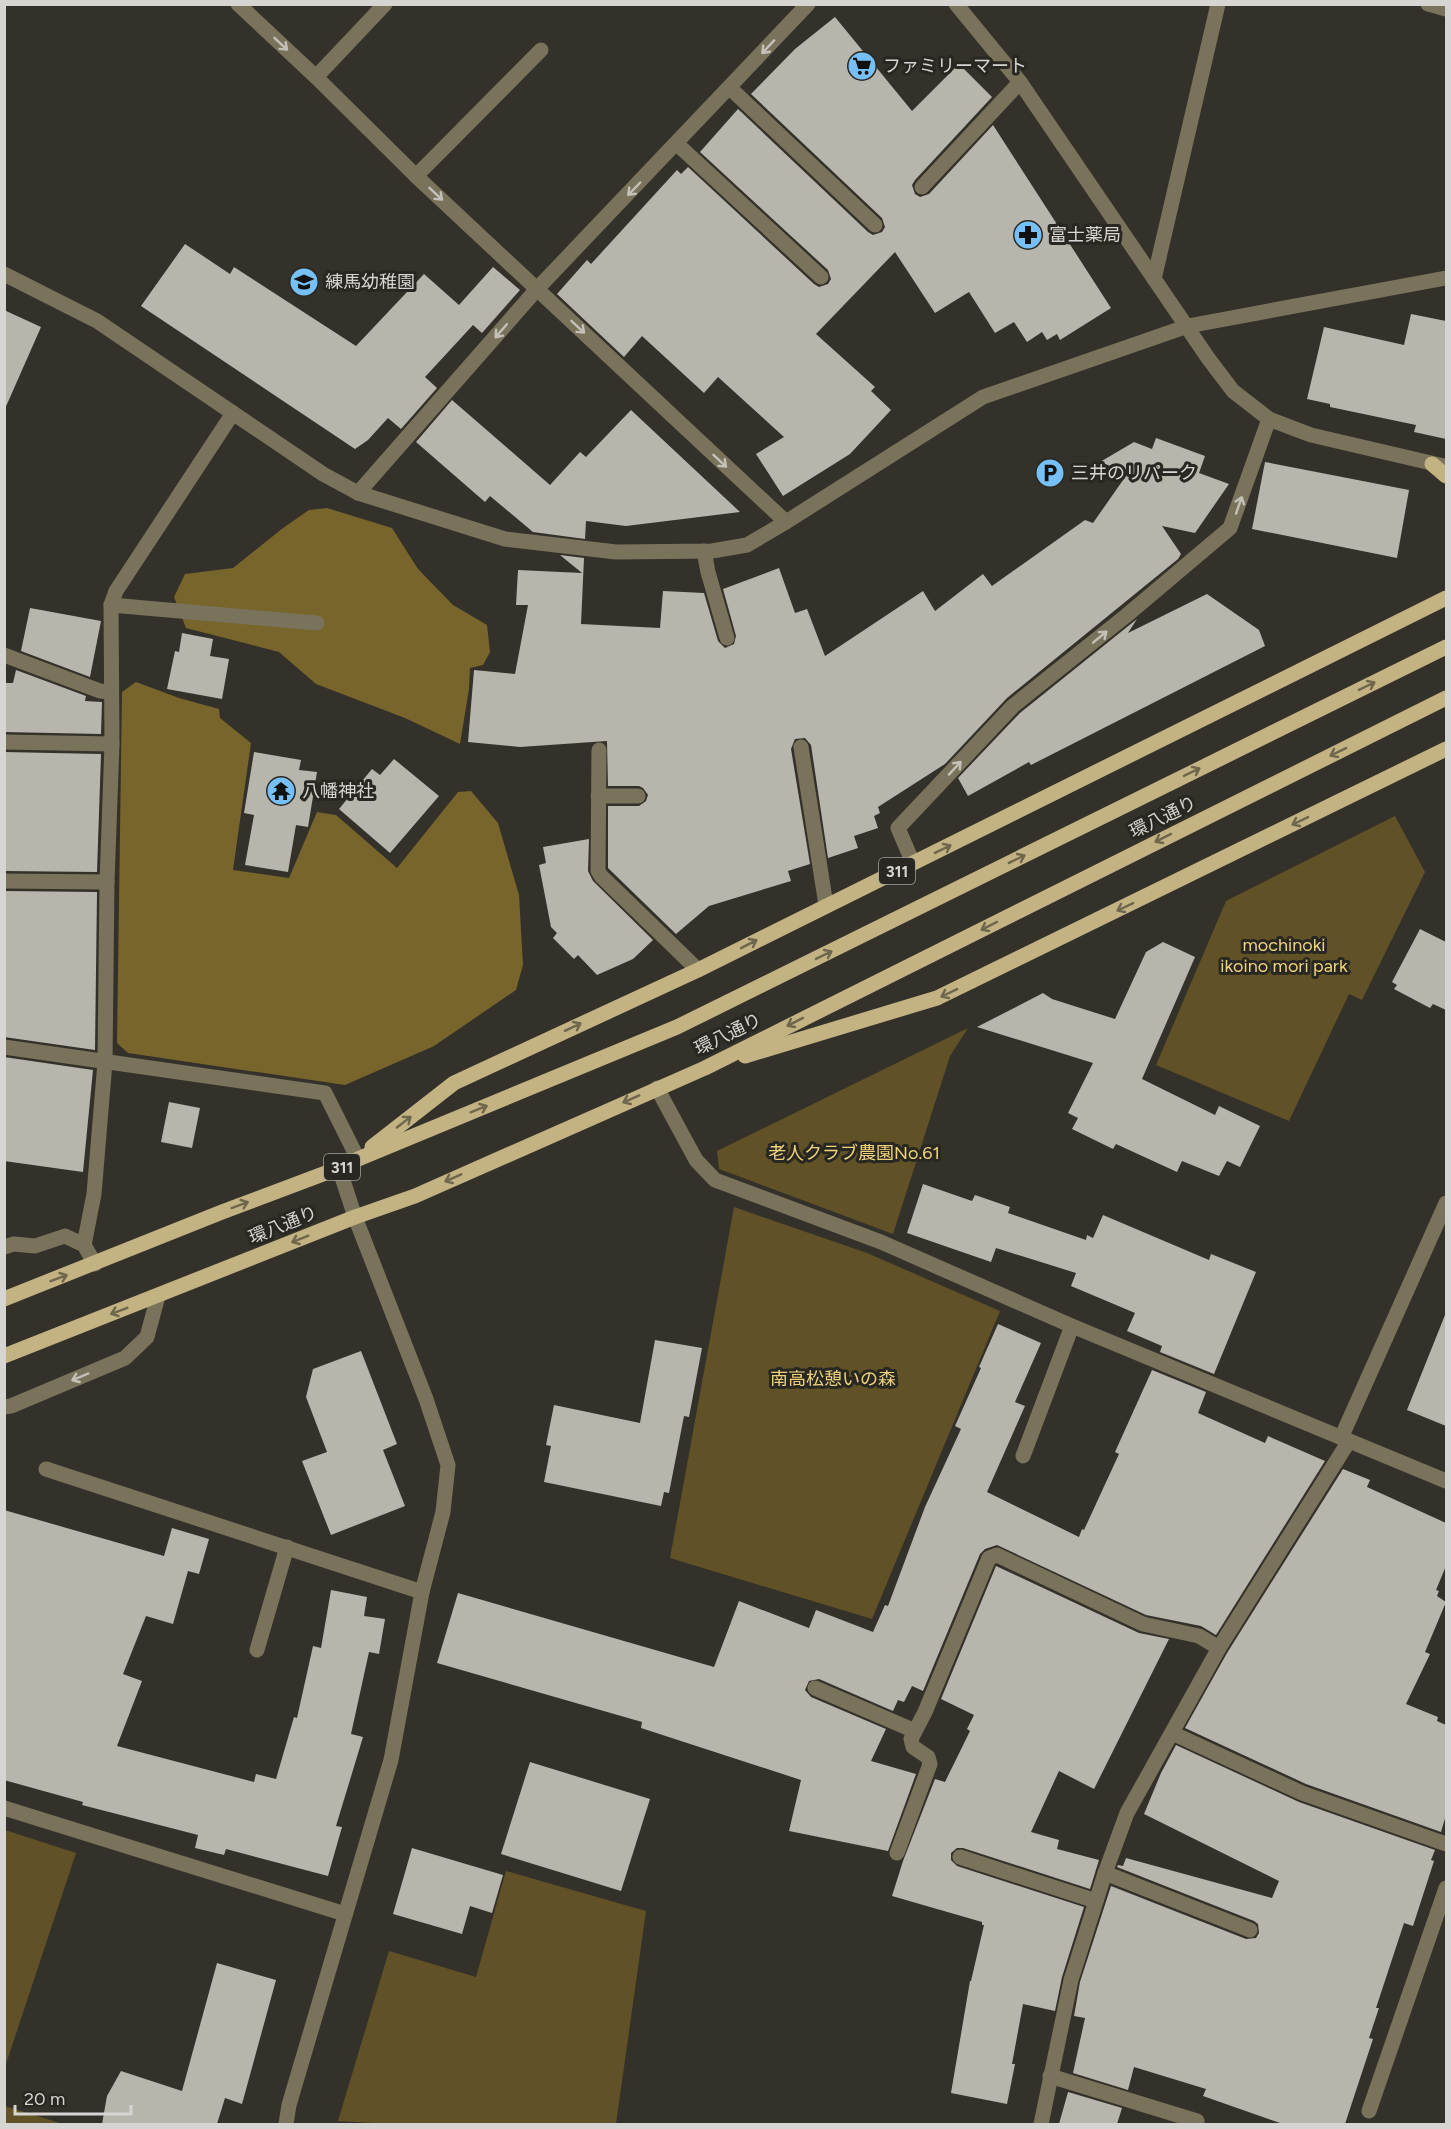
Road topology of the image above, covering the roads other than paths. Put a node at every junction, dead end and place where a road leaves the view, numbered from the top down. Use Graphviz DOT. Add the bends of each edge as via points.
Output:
graph roads {
  1 [pos="237,4"];
  2 [pos="385,4"];
  3 [pos="808,4"];
  4 [pos="956,4"];
  5 [pos="1218,4"];
  6 [pos="1428,4"];
  7 [pos="1446,9"];
  8 [pos="541,50"];
  9 [pos="316,77"];
  10 [pos="1020,82"];
  11 [pos="730,88"];
  12 [pos="677,144"];
  13 [pos="416,176"];
  14 [pos="922,187"];
  15 [pos="875,225"];
  16 [pos="4,274"];
  17 [pos="821,277"];
  18 [pos="1446,278"];
  19 [pos="1154,279"];
  20 [pos="537,289"];
  21 [pos="1188,326"];
  22 [pos="233,413"];
  23 [pos="1269,418"];
  24 [pos="1439,465"];
  25 [pos="1446,476"];
  26 [pos="358,493"];
  27 [pos="786,522"];
  28 [pos="704,551"];
  29 [pos="1446,598"];
  30 [pos="111,605"];
  31 [pos="317,623"];
  32 [pos="727,638"];
  33 [pos="1446,647"];
  34 [pos="4,655"];
  35 [pos="111,692"];
  36 [pos="1446,698"];
  37 [pos="4,742"];
  38 [pos="112,744"];
  39 [pos="801,747"];
  40 [pos="1446,749"];
  41 [pos="599,750"];
  42 [pos="598,796"];
  43 [pos="638,796"];
  44 [pos="913,863"];
  45 [pos="4,881"];
  46 [pos="107,882"];
  47 [pos="826,905"];
  48 [pos="698,970"];
  49 [pos="4,1047"];
  50 [pos="105,1062"];
  51 [pos="705,1068"];
  52 [pos="657,1088"];
  53 [pos="358,1159"];
  54 [pos="339,1168"];
  55 [pos="1446,1203"];
  56 [pos="355,1217"];
  57 [pos="84,1245"];
  58 [pos="4,1247"];
  59 [pos="95,1264"];
  60 [pos="158,1296"];
  61 [pos="4,1299"];
  62 [pos="1072,1326"];
  63 [pos="4,1356"];
  64 [pos="4,1407"];
  65 [pos="1345,1439"];
  66 [pos="1023,1456"];
  67 [pos="46,1469"];
  68 [pos="1446,1480"];
  69 [pos="287,1547"];
  70 [pos="422,1592"];
  71 [pos="1219,1648"];
  72 [pos="257,1650"];
  73 [pos="815,1688"];
  74 [pos="915,1731"];
  75 [pos="1172,1733"];
  76 [pos="4,1808"];
  77 [pos="1446,1844"];
  78 [pos="897,1853"];
  79 [pos="960,1857"];
  80 [pos="1105,1873"];
  81 [pos="1446,1888"];
  82 [pos="1096,1901"];
  83 [pos="345,1914"];
  84 [pos="1250,1930"];
  85 [pos="1050,2076"];
  86 [pos="1369,2110"];
  87 [pos="1197,2121"];
  88 [pos="286,2124"];
  89 [pos="1041,2124"];
  1 -- 9 [label="street, one-way"];
  2 -- 9 [label="street"];
  3 -- 11 [label="street, one-way"];
  4 -- 10 [label="street"];
  5 -- 19 [label="street"];
  6 -- 7 [label="street"];
  8 -- 13 [label="street"];
  9 -- 13 [label="street"];
  10 -- 14 [label="street"];
  10 -- 19 [label="street"];
  11 -- 12 [label="street"];
  11 -- 15 [label="street"];
  12 -- 17 [label="street"];
  12 -- 20 [label="street, one-way"];
  13 -- 20 [label="street, one-way"];
  16 -- 22 [label="street" via="97,321"];
  18 -- 21 [label="street"];
  19 -- 21 [label="street"];
  20 -- 26 [label="street, one-way"];
  20 -- 27 [label="street, one-way"];
  21 -- 23 [label="street" via="1233,391"];
  21 -- 27 [label="street" via="983,397"];
  22 -- 26 [label="street"];
  22 -- 30 [label="street" via="116,591"];
  23 -- 24 [label="street" via="1311,435"];
  44 -- 23 [label="street, one-way" via="898,828 1013,706 1230,528"];
  24 -- 25 [label="main road"];
  26 -- 28 [label="street" via="505,539 616,552"];
  27 -- 28 [label="street" via="747,545"];
  28 -- 32 [label="street"];
  44 -- 29 [label="main road, 311, one-way"];
  30 -- 31 [label="street"];
  30 -- 35 [label="street"];
  53 -- 33 [label="main road, 環八通り / 311, one-way" via="677,1027"];
  34 -- 35 [label="street"];
  35 -- 38 [label="street"];
  36 -- 51 [label="main road, 環八通り, one-way"];
  37 -- 38 [label="street"];
  38 -- 46 [label="street"];
  39 -- 47 [label="street"];
  40 -- 51 [label="main road, one-way" via="937,999"];
  41 -- 42 [label="street"];
  42 -- 43 [label="street"];
  42 -- 48 [label="street" via="598,871"];
  44 -- 47 [label="main road, 311"];
  45 -- 46 [label="street"];
  46 -- 50 [label="street"];
  48 -- 47 [label="main road, 311, one-way"];
  53 -- 48 [label="main road, 311, one-way" via="454,1083"];
  49 -- 50 [label="street"];
  50 -- 53 [label="street" via="325,1093"];
  50 -- 57 [label="street" via="94,1194"];
  51 -- 52 [label="main road, 環八通り"];
  52 -- 56 [label="main road, 環八通り, one-way" via="415,1196"];
  52 -- 62 [label="street" via="696,1160 715,1180 881,1242"];
  53 -- 54 [label="main road, 環八通り / 311"];
  54 -- 56 [label="street"];
  59 -- 54 [label="main road, 環八通り / 311, one-way"];
  55 -- 65 [label="street"];
  56 -- 60 [label="main road, 環八通り, one-way"];
  56 -- 70 [label="street" via="448,1465 443,1512"];
  57 -- 58 [label="street" via="65,1236 35,1246"];
  57 -- 59 [label="street"];
  61 -- 59 [label="main road, 環八通り / 311, one-way"];
  60 -- 63 [label="main road, 環八通り, one-way"];
  60 -- 64 [label="street, one-way" via="147,1337 125,1358"];
  62 -- 65 [label="street"];
  62 -- 66 [label="street"];
  65 -- 68 [label="street"];
  65 -- 71 [label="street"];
  67 -- 69 [label="street"];
  69 -- 70 [label="street"];
  69 -- 72 [label="street"];
  70 -- 83 [label="street" via="391,1760"];
  71 -- 74 [label="street" via="1199,1636 1143,1624 993,1555"];
  71 -- 75 [label="street"];
  73 -- 74 [label="street"];
  74 -- 78 [label="street" via="911,1744 928,1757 930,1764"];
  75 -- 77 [label="street" via="1302,1793"];
  75 -- 80 [label="street" via="1127,1813"];
  76 -- 83 [label="street"];
  79 -- 82 [label="street"];
  80 -- 82 [label="street"];
  80 -- 84 [label="street"];
  81 -- 86 [label="street"];
  82 -- 85 [label="street" via="1071,1980"];
  83 -- 88 [label="street"];
  85 -- 87 [label="street"];
  85 -- 89 [label="street"];
}
